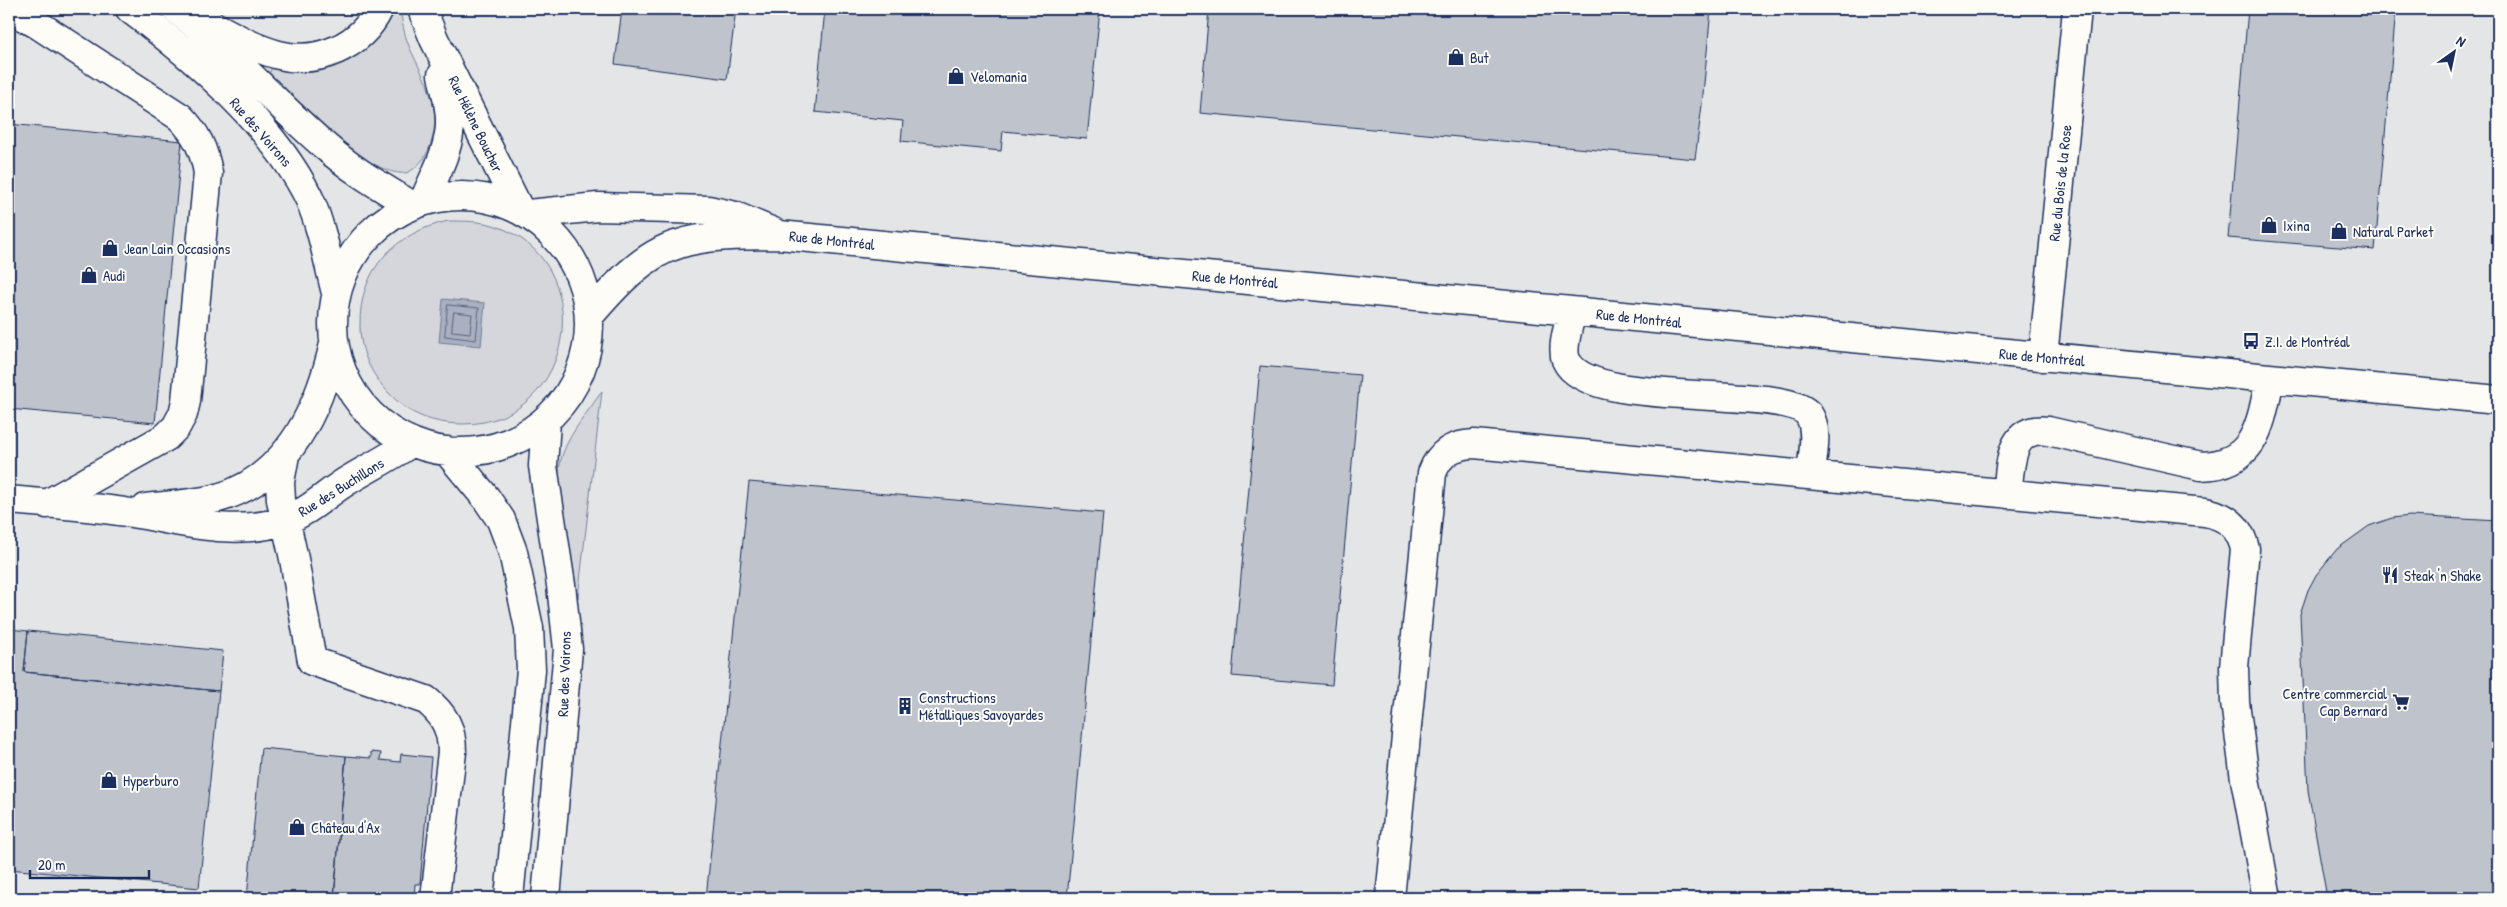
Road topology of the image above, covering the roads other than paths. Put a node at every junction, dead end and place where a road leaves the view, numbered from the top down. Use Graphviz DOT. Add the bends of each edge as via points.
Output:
graph roads {
  1 [pos="9,9"];
  2 [pos="130,9"];
  3 [pos="176,9"];
  4 [pos="181,9"];
  5 [pos="379,9"];
  6 [pos="422,9"];
  7 [pos="2077,9"];
  8 [pos="434,39"];
  9 [pos="417,203"];
  10 [pos="523,212"];
  11 [pos="779,235"];
  12 [pos="336,292"];
  13 [pos="1572,311"];
  14 [pos="590,315"];
  15 [pos="334,344"];
  16 [pos="2043,357"];
  17 [pos="2270,378"];
  18 [pos="2498,400"];
  19 [pos="546,421"];
  20 [pos="412,442"];
  21 [pos="447,451"];
  22 [pos="285,455"];
  23 [pos="1810,475"];
  24 [pos="2008,494"];
  25 [pos="9,500"];
  26 [pos="47,504"];
  27 [pos="119,511"];
  28 [pos="286,520"];
  29 [pos="435,898"];
  30 [pos="509,898"];
  31 [pos="546,898"];
  32 [pos="1390,898"];
  33 [pos="2267,898"];
  1 -- 26 [label="street" via="180,117 199,142 208,173 183,414 176,427 154,445"];
  2 -- 12 [label="street, Rue des Voirons" via="209,75 263,130 289,163 310,200"];
  3 -- 9 [label="street, Rue des Voirons" via="352,168"];
  4 -- 5 [label="street" via="265,50 292,57 310,57 334,51 354,40"];
  6 -- 8 [label="street, Rue Hélène Boucher"];
  7 -- 16 [label="street, Rue du Bois de la Rose"];
  8 -- 9 [label="street, Rue Hélène Boucher" via="450,121 447,143"];
  8 -- 10 [label="street, Rue Hélène Boucher"];
  9 -- 10 [label="street" via="439,197 472,196 504,203"];
  9 -- 12 [label="street" via="382,223 358,247"];
  10 -- 11 [label="street, Rue de Montréal" via="598,208 708,210 735,216"];
  10 -- 14 [label="street" via="544,226 570,257 586,294"];
  11 -- 13 [label="street, Rue de Montréal"];
  11 -- 14 [label="street, Rue de Montréal" via="694,240 666,248 632,272"];
  12 -- 15 [label="street"];
  13 -- 16 [label="street, Rue de Montréal"];
  13 -- 23 [label="street" via="1566,359 1572,368 1591,379 1628,390 1775,402 1805,411 1812,421 1814,434"];
  14 -- 19 [label="street" via="588,344 580,373 566,399"];
  15 -- 20 [label="street" via="346,380 360,403 380,423"];
  15 -- 22 [label="street, Rue des Buchillons" via="314,409"];
  16 -- 17 [label="street, Rue de Montréal"];
  17 -- 18 [label="street, Rue de Montréal"];
  17 -- 24 [label="street" via="2256,435 2240,455 2225,463 2201,466 2034,430 2022,436 2015,446"];
  19 -- 21 [label="street" via="531,432 500,446 465,452"];
  19 -- 31 [label="street, Rue des Voirons" via="543,466 568,649"];
  20 -- 21 [label="street"];
  20 -- 28 [label="street, Rue des Buchillons" via="346,481 310,509"];
  21 -- 30 [label="street" via="501,520 513,552 529,628 530,670"];
  22 -- 27 [label="street, Rue des Buchillons" via="262,476 219,498"];
  22 -- 28 [label="street" via="280,490"];
  23 -- 24 [label="street"];
  23 -- 32 [label="street" via="1487,444 1459,444 1441,456 1435,464 1431,482"];
  24 -- 33 [label="street" via="2205,512 2228,519 2238,531 2245,549 2234,667 2236,702 2245,780"];
  25 -- 26 [label="street, Rue des Buchillons"];
  26 -- 27 [label="street, Rue des Buchillons"];
  27 -- 28 [label="street, Rue des Buchillons" via="194,525 236,528"];
  28 -- 29 [label="street" via="312,661 426,700 440,713 450,730 452,752"];
}
